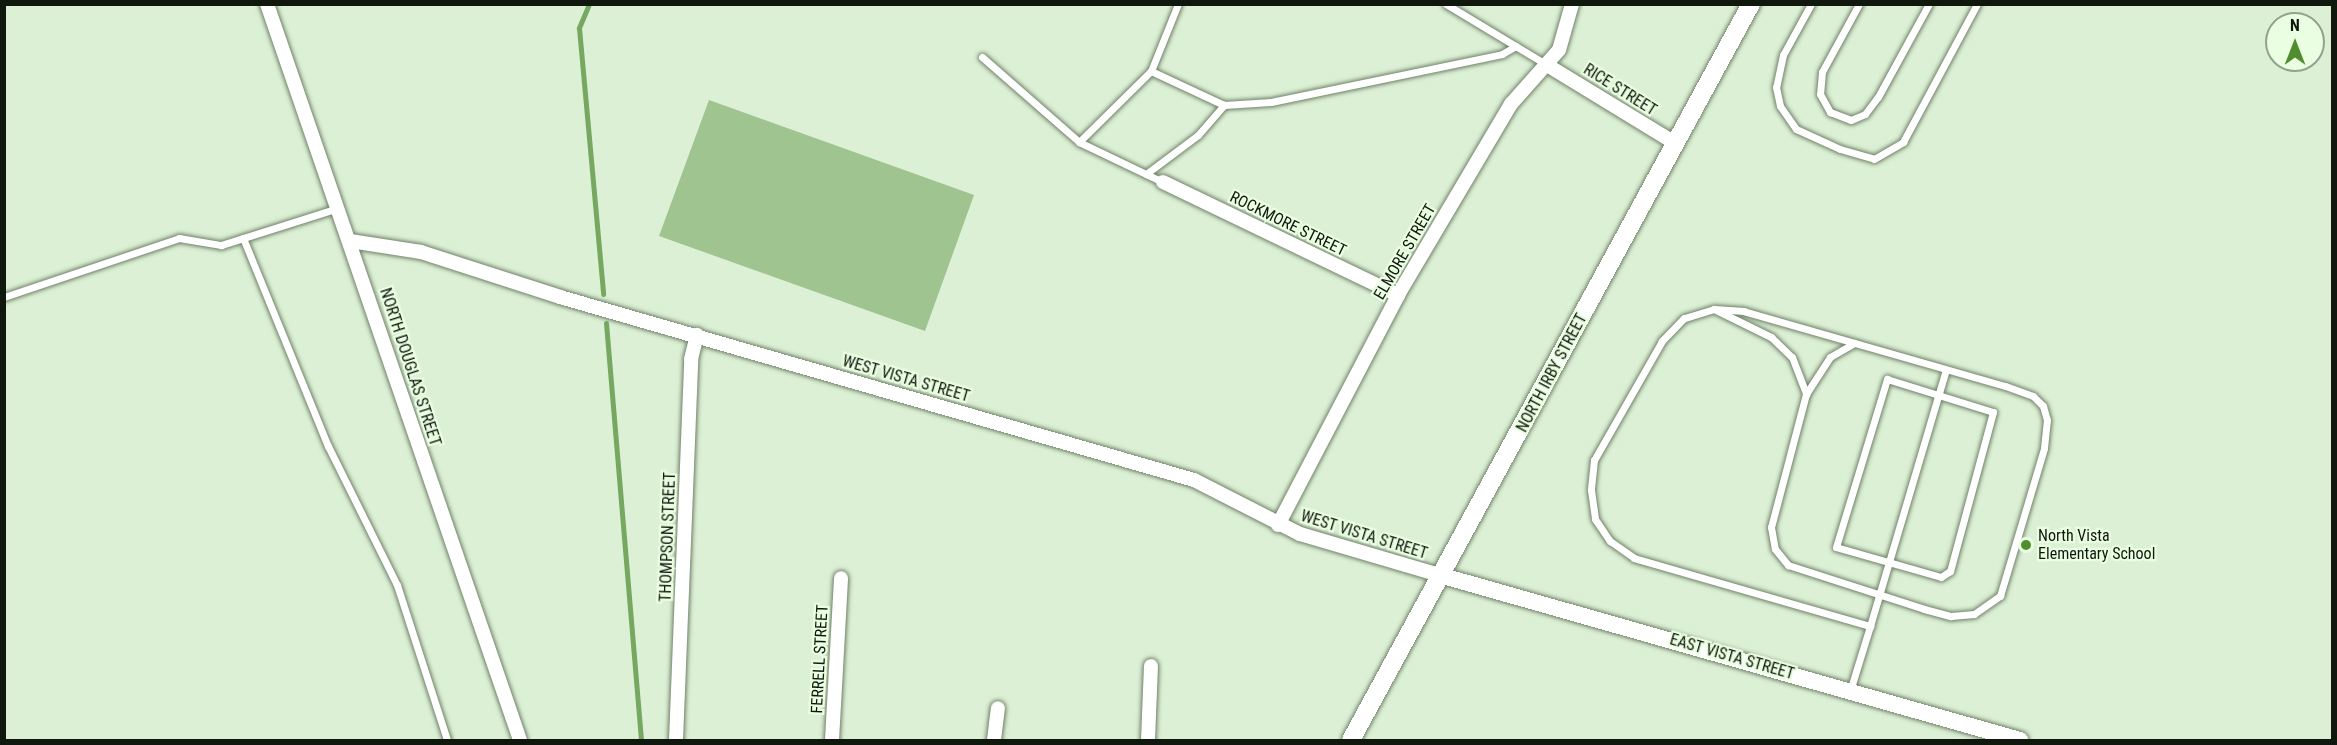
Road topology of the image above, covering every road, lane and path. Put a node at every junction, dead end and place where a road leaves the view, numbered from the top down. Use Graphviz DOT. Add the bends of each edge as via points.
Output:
graph roads {
  1 [pos="267,4"];
  2 [pos="1178,4"];
  3 [pos="1446,4"];
  4 [pos="1572,4"];
  5 [pos="1751,4"];
  6 [pos="1811,4"];
  7 [pos="1859,4"];
  8 [pos="1929,4"];
  9 [pos="1977,4"];
  10 [pos="1516,46"];
  11 [pos="982,57"];
  12 [pos="1547,65"];
  13 [pos="1151,70"];
  14 [pos="1224,105"];
  15 [pos="1079,142"];
  16 [pos="1675,143"];
  17 [pos="1146,174"];
  18 [pos="1163,182"];
  19 [pos="338,208"];
  20 [pos="243,238"];
  21 [pos="350,241"];
  22 [pos="1398,296"];
  23 [pos="4,297"];
  24 [pos="1714,309"];
  25 [pos="697,335"];
  26 [pos="1854,343"];
  27 [pos="1946,369"];
  28 [pos="1806,394"];
  29 [pos="1939,394"];
  30 [pos="1278,525"];
  31 [pos="1890,564"];
  32 [pos="1443,576"];
  33 [pos="841,578"];
  34 [pos="1882,595"];
  35 [pos="1870,626"];
  36 [pos="1151,666"];
  37 [pos="1850,692"];
  38 [pos="998,708"];
  39 [pos="2012,740"];
  40 [pos="447,741"];
  41 [pos="520,741"];
  42 [pos="675,741"];
  43 [pos="832,741"];
  44 [pos="994,741"];
  45 [pos="1148,741"];
  46 [pos="1351,741"];
  1 -- 19 [label="street, NORTH DOUGLAS STREET"];
  2 -- 13 [label="lane"];
  3 -- 10 [label="lane"];
  4 -- 12 [label="street, ELMORE STREET" via="1559,50"];
  5 -- 16 [label="main road, NORTH IRBY STREET"];
  6 -- 9 [label="lane" via="1783,55 1776,87 1780,106 1796,129 1874,159 1902,142"];
  7 -- 8 [label="lane" via="1822,72 1820,94 1830,112 1851,120 1865,114 1878,97"];
  10 -- 12 [label="lane"];
  10 -- 14 [label="lane" via="1502,54 1270,102"];
  11 -- 15 [label="lane"];
  12 -- 16 [label="street, RICE STREET"];
  12 -- 22 [label="street, ELMORE STREET" via="1520,90"];
  13 -- 14 [label="lane"];
  13 -- 15 [label="lane"];
  14 -- 17 [label="lane" via="1198,135"];
  15 -- 17 [label="lane"];
  16 -- 32 [label="main road, NORTH IRBY STREET"];
  17 -- 18 [label="lane"];
  18 -- 22 [label="street, ROCKMORE STREET"];
  19 -- 20 [label="lane"];
  19 -- 21 [label="street, NORTH DOUGLAS STREET"];
  20 -- 23 [label="lane" via="221,245 179,238"];
  20 -- 40 [label="lane" via="328,446 396,585"];
  21 -- 25 [label="street, WEST VISTA STREET" via="421,252"];
  21 -- 41 [label="street, NORTH DOUGLAS STREET"];
  22 -- 30 [label="street, ELMORE STREET"];
  24 -- 26 [label="lane" via="1744,311"];
  24 -- 28 [label="lane" via="1771,337 1792,357"];
  24 -- 35 [label="lane" via="1684,318 1662,341 1594,460 1590,490 1595,519 1610,541 1634,558"];
  25 -- 30 [label="street, WEST VISTA STREET" via="1194,480"];
  25 -- 42 [label="street, THOMPSON STREET" via="691,359"];
  26 -- 27 [label="lane"];
  26 -- 28 [label="lane" via="1830,357"];
  27 -- 29 [label="lane"];
  27 -- 34 [label="lane" via="2033,396 2043,406 2047,420 2041,459 2007,579 1993,602 1974,614 1951,616"];
  28 -- 34 [label="lane" via="1771,527 1775,549 1788,565"];
  29 -- 31 [label="lane"];
  29 -- 31 [label="lane" via="1993,412 1950,571 1941,577"];
  29 -- 31 [label="lane" via="1887,379 1836,547"];
  30 -- 32 [label="street, WEST VISTA STREET"];
  31 -- 34 [label="lane"];
  32 -- 37 [label="street, EAST VISTA STREET"];
  32 -- 46 [label="main road, NORTH IRBY STREET"];
  33 -- 43 [label="street, FERRELL STREET"];
  34 -- 35 [label="lane"];
  35 -- 37 [label="lane"];
  36 -- 45 [label="street"];
  37 -- 39 [label="street, EAST VISTA STREET"];
  38 -- 44 [label="street"];
}
